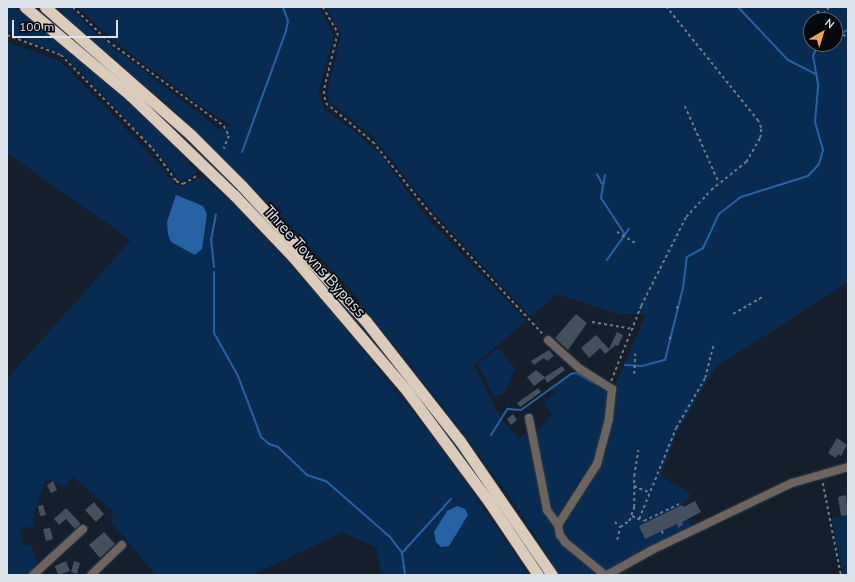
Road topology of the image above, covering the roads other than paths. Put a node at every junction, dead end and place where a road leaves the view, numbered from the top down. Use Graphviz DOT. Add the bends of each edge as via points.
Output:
graph roads {
  1 [pos="44,7"];
  2 [pos="54,7"];
  3 [pos="26,9"];
  4 [pos="68,26"];
  5 [pos="548,340"];
  6 [pos="529,418"];
  7 [pos="848,467"];
  8 [pos="558,526"];
  9 [pos="83,529"];
  10 [pos="122,545"];
  11 [pos="33,575"];
  12 [pos="91,575"];
  13 [pos="538,575"];
  14 [pos="552,575"];
  15 [pos="606,575"];
  1 -- 4 [label="highway, Three Towns Bypass"];
  2 -- 4 [label="street"];
  3 -- 13 [label="highway, Three Towns Bypass" via="159,122 293,256 416,403 489,502"];
  4 -- 14 [label="highway, Three Towns Bypass" via="143,91 242,186 365,320 460,441"];
  5 -- 8 [label="street" via="580,369 609,385 612,405 604,446 597,464"];
  6 -- 8 [label="street" via="547,510"];
  7 -- 15 [label="street" via="792,483 631,560"];
  8 -- 15 [label="street" via="565,542"];
  9 -- 11 [label="street"];
  10 -- 12 [label="street"];
}
